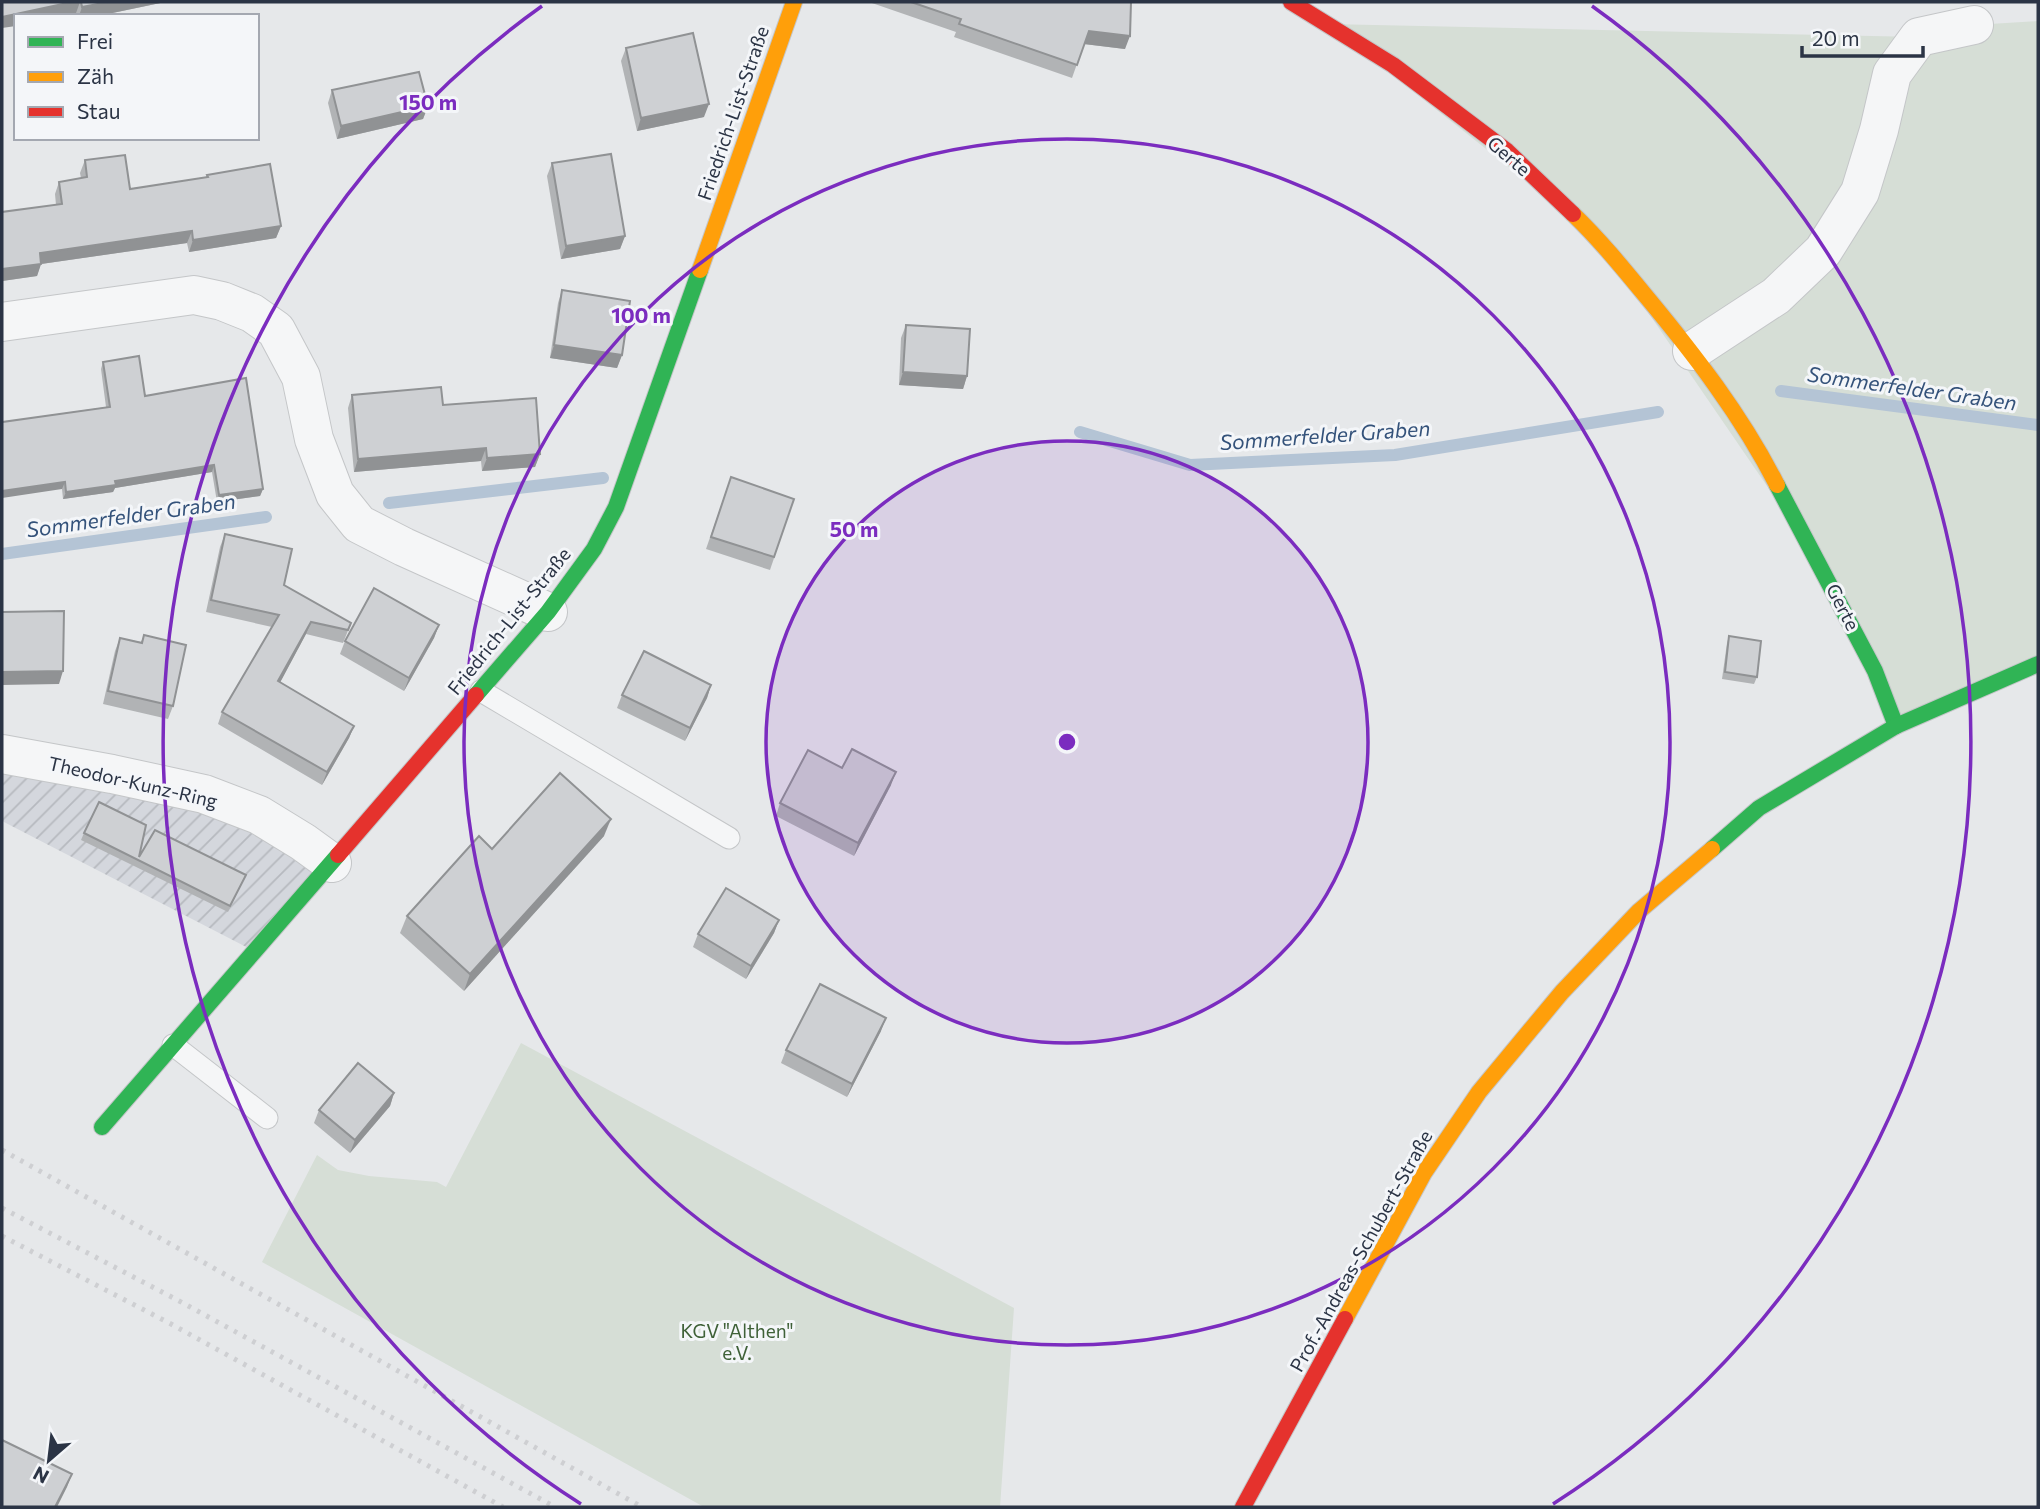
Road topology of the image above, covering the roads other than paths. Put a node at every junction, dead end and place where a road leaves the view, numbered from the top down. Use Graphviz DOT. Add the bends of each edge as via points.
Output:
graph roads {
  1 [pos="794,2"];
  2 [pos="1291,2"];
  3 [pos="1974,25"];
  4 [pos="2,322"];
  5 [pos="1692,351"];
  6 [pos="548,612"];
  7 [pos="2038,664"];
  8 [pos="481,691"];
  9 [pos="1896,726"];
  10 [pos="2,754"];
  11 [pos="729,838"];
  12 [pos="332,863"];
  13 [pos="173,1045"];
  14 [pos="267,1118"];
  15 [pos="102,1127"];
  16 [pos="1243,1507"];
  1 -- 6 [label="street, Friedrich-List-Straße" via="616,508 594,549"];
  2 -- 5 [label="street, Gerte" via="1393,65 1507,151 1595,235"];
  3 -- 5 [label="street" via="1919,37 1892,74 1860,192 1823,251 1776,296"];
  4 -- 6 [label="street" via="194,295 252,313 276,330 290,353 335,494 359,524"];
  5 -- 9 [label="street, Gerte" via="1778,485 1875,671"];
  6 -- 8 [label="street, Friedrich-List-Straße"];
  7 -- 9 [label="street, Prof.-Andreas-Schubert-Straße"];
  8 -- 11 [label="lane"];
  8 -- 12 [label="street, Friedrich-List-Straße"];
  9 -- 16 [label="street, Prof.-Andreas-Schubert-Straße" via="1759,808 1639,911 1495,1072 1424,1172"];
  10 -- 12 [label="street, Theodor-Kunz-Ring" via="204,794 259,815"];
  12 -- 13 [label="street, Friedrich-List-Straße"];
  13 -- 14 [label="lane"];
  13 -- 15 [label="street, Friedrich-List-Straße"];
}
